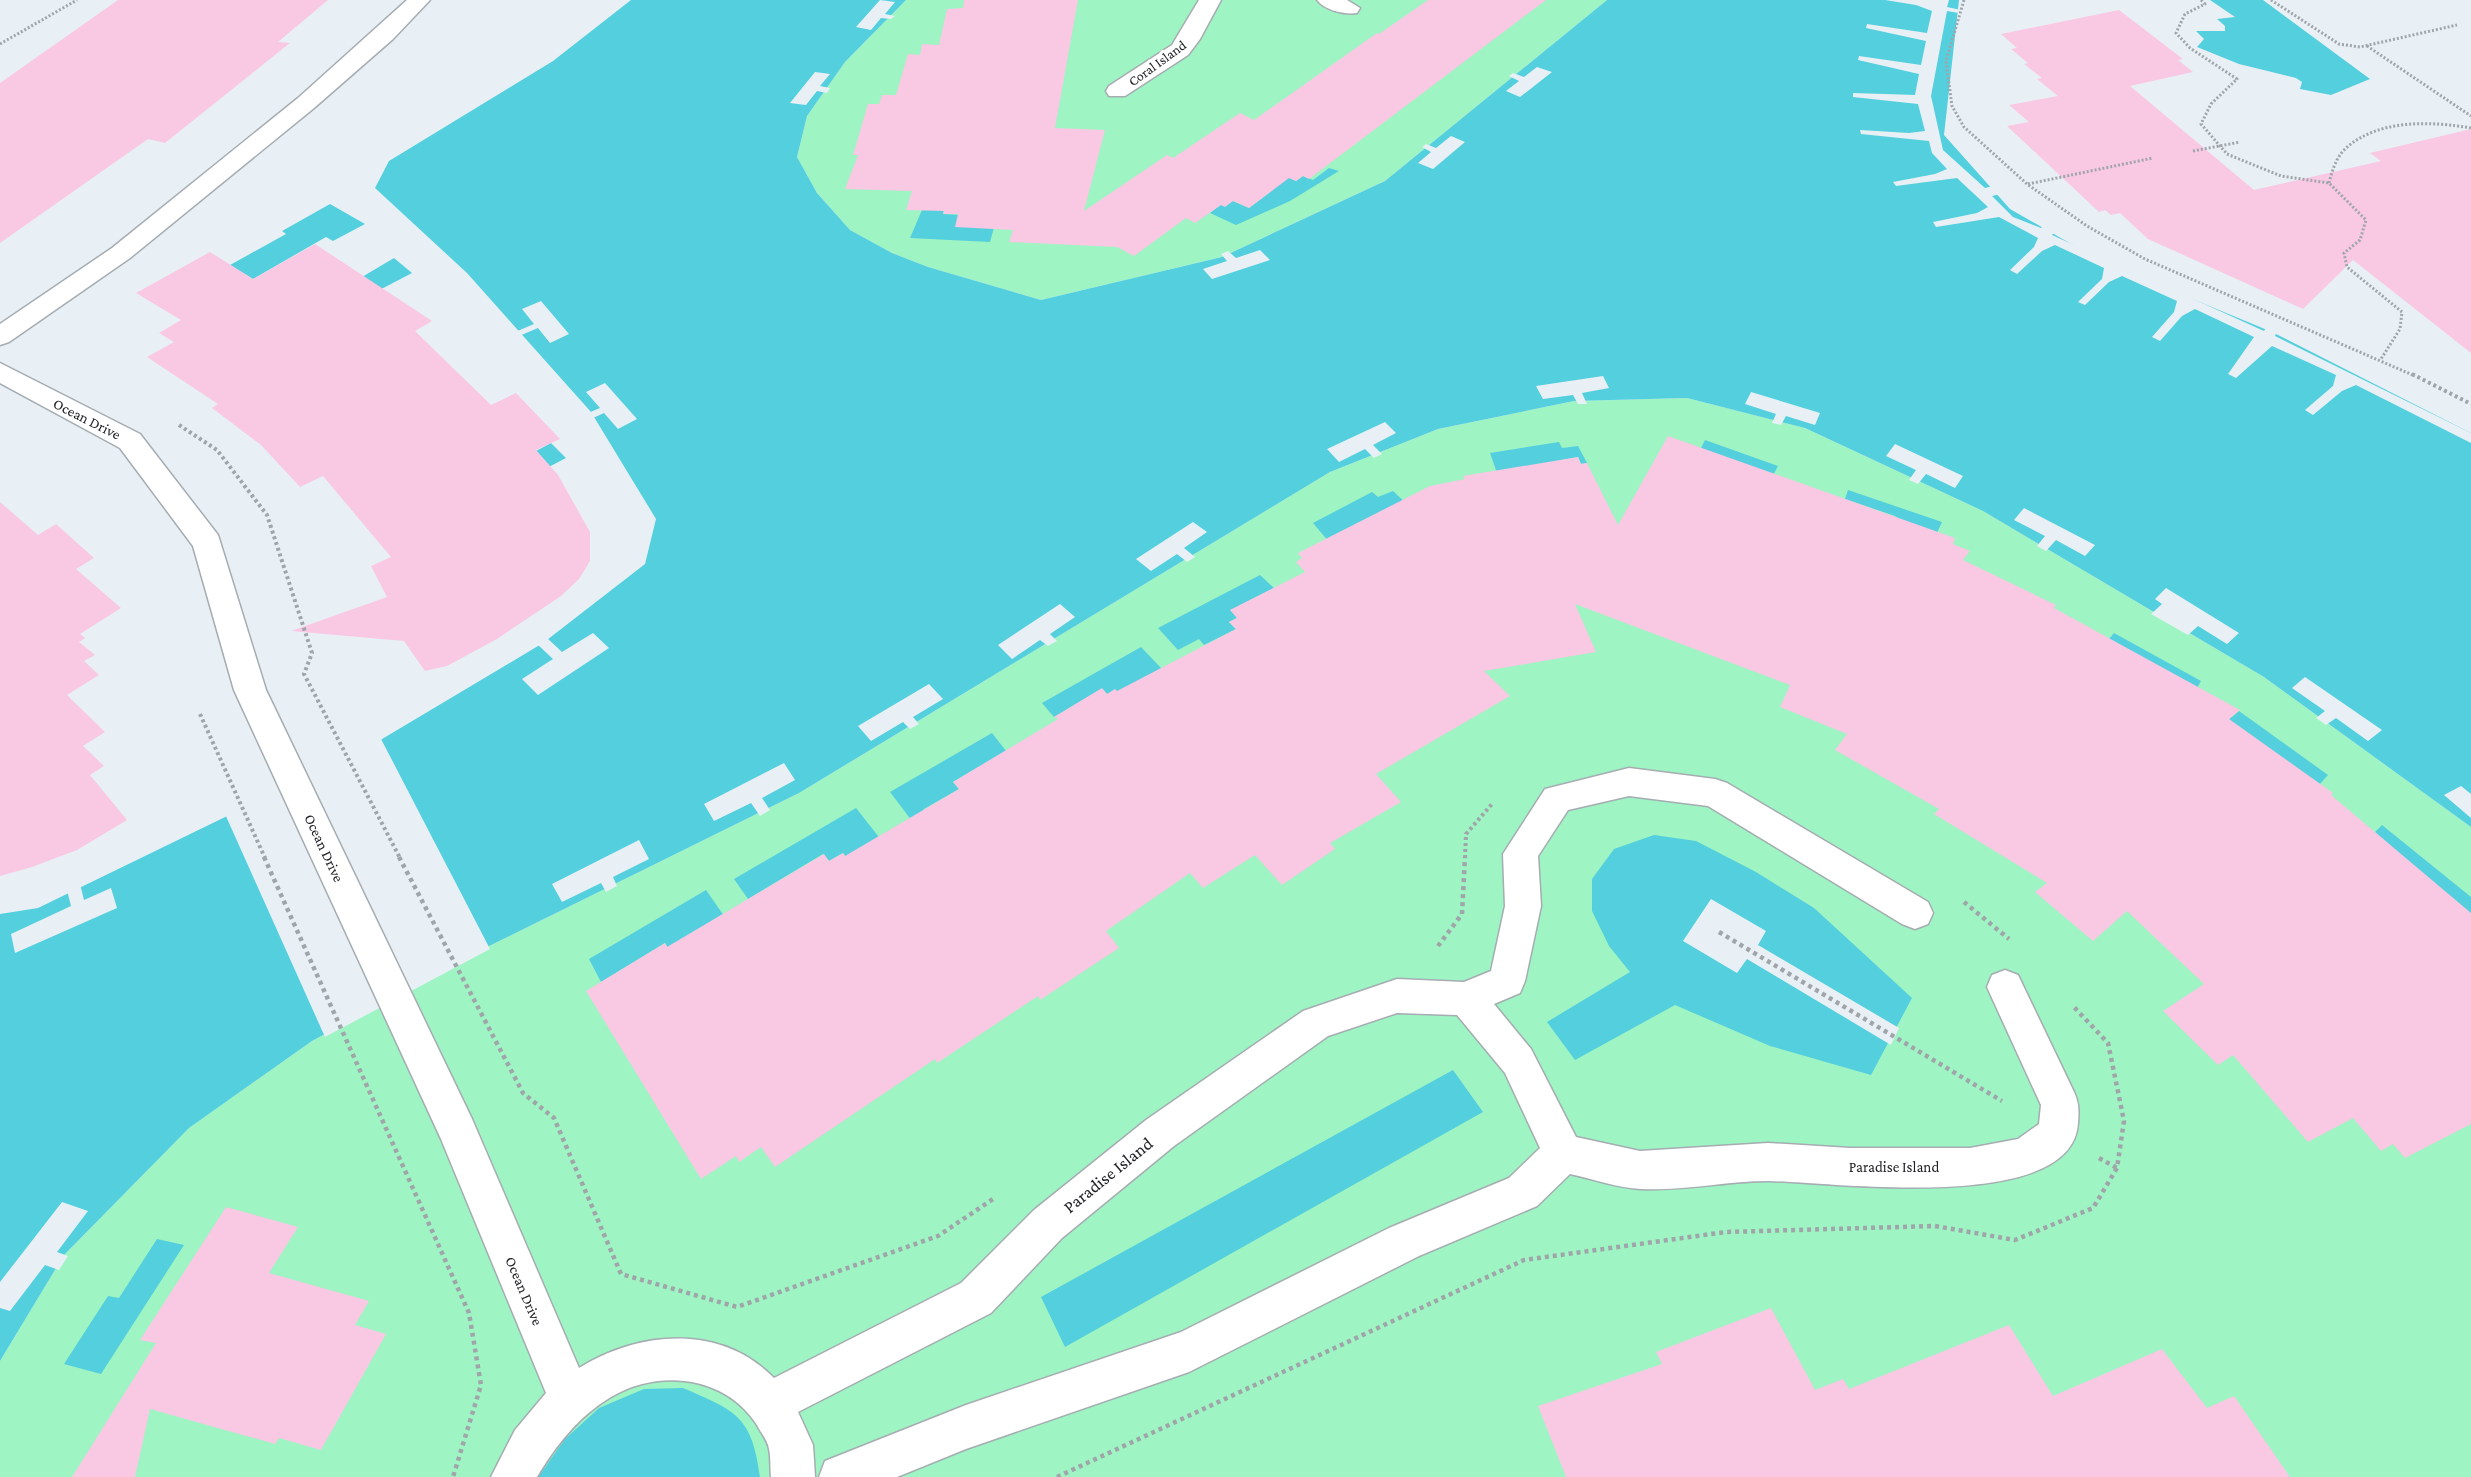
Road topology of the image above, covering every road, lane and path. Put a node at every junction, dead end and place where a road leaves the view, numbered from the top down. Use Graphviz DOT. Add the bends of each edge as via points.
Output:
graph roads {
  1 [pos="77,0"];
  2 [pos="419,0"];
  3 [pos="1210,0"];
  4 [pos="1328,0"];
  5 [pos="1964,0"];
  6 [pos="2201,0"];
  7 [pos="2271,0"];
  8 [pos="1349,8"];
  9 [pos="2457,25"];
  10 [pos="0,44"];
  11 [pos="2367,45"];
  12 [pos="1117,91"];
  13 [pos="2471,116"];
  14 [pos="2471,128"];
  15 [pos="2240,142"];
  16 [pos="2220,145"];
  17 [pos="2193,151"];
  18 [pos="2153,159"];
  19 [pos="2329,183"];
  20 [pos="2027,184"];
  21 [pos="0,336"];
  22 [pos="2381,359"];
  23 [pos="0,372"];
  24 [pos="2471,404"];
  25 [pos="178,425"];
  26 [pos="200,714"];
  27 [pos="1500,795"];
  28 [pos="1962,900"];
  29 [pos="1916,913"];
  30 [pos="1719,932"];
  31 [pos="2012,942"];
  32 [pos="1436,949"];
  33 [pos="2005,987"];
  34 [pos="1466,999"];
  35 [pos="2068,1001"];
  36 [pos="2058,1134"];
  37 [pos="1563,1153"];
  38 [pos="2117,1168"];
  39 [pos="998,1196"];
  40 [pos="570,1400"];
  41 [pos="770,1403"];
  42 [pos="453,1477"];
  43 [pos="513,1477"];
  44 [pos="793,1477"];
  45 [pos="841,1477"];
  46 [pos="1057,1477"];
  1 -- 10 [label="path"];
  2 -- 21 [label="street" via="306,103 121,253"];
  3 -- 12 [label="street, Coral Island" via="1180,50"];
  4 -- 8 [label="street"];
  5 -- 20 [label="path" via="1946,61 1952,106 1964,127"];
  6 -- 16 [label="path" via="2205,4 2188,9 2178,20 2176,33 2185,46 2227,69 2236,79 2211,104 2201,124"];
  7 -- 11 [label="path" via="2340,44"];
  9 -- 11 [label="path"];
  11 -- 13 [label="path"];
  14 -- 19 [label="path" via="2428,124 2367,135 2344,150"];
  15 -- 16 [label="path"];
  16 -- 17 [label="path"];
  16 -- 19 [label="path" via="2227,154 2281,176"];
  18 -- 20 [label="path"];
  19 -- 22 [label="path" via="2366,220 2365,234 2359,243 2344,253 2347,267 2402,312 2400,329"];
  20 -- 22 [label="path" via="2087,226 2145,259"];
  22 -- 24 [label="path"];
  23 -- 40 [label="street, Ocean Drive" via="130,441 207,543 250,690 458,1132"];
  25 -- 39 [label="path" via="217,450 267,515 312,653 304,674 523,1093 554,1118 621,1274 737,1307 938,1236"];
  26 -- 42 [label="path" via="469,1313 481,1385"];
  27 -- 32 [label="path" via="1466,834 1462,914"];
  28 -- 31 [label="path"];
  29 -- 34 [label="street, Paradise Island" via="1715,793 1629,782 1557,799 1520,854 1522,906 1507,981"];
  30 -- 36 [label="path"];
  33 -- 36 [label="street" via="2060,1105"];
  34 -- 37 [label="street" via="1518,1061"];
  34 -- 41 [label="street, Paradise Island" via="1397,996 1317,1023 1160,1133 1048,1224 976,1298"];
  35 -- 38 [label="path" via="2108,1043 2124,1120"];
  36 -- 37 [label="street, Paradise Island" via="2026,1157 1970,1167 1768,1162 1640,1170"];
  36 -- 38 [label="path"];
  37 -- 45 [label="street" via="1523,1192 1404,1242 1189,1351 966,1427"];
  38 -- 46 [label="path" via="2093,1208 2015,1240 1935,1226 1726,1232 1524,1260"];
  40 -- 41 [label="street" via="612,1372 658,1360 702,1360 740,1375"];
  40 -- 43 [label="street" via="525,1450"];
  41 -- 44 [label="street" via="790,1445"];
}
